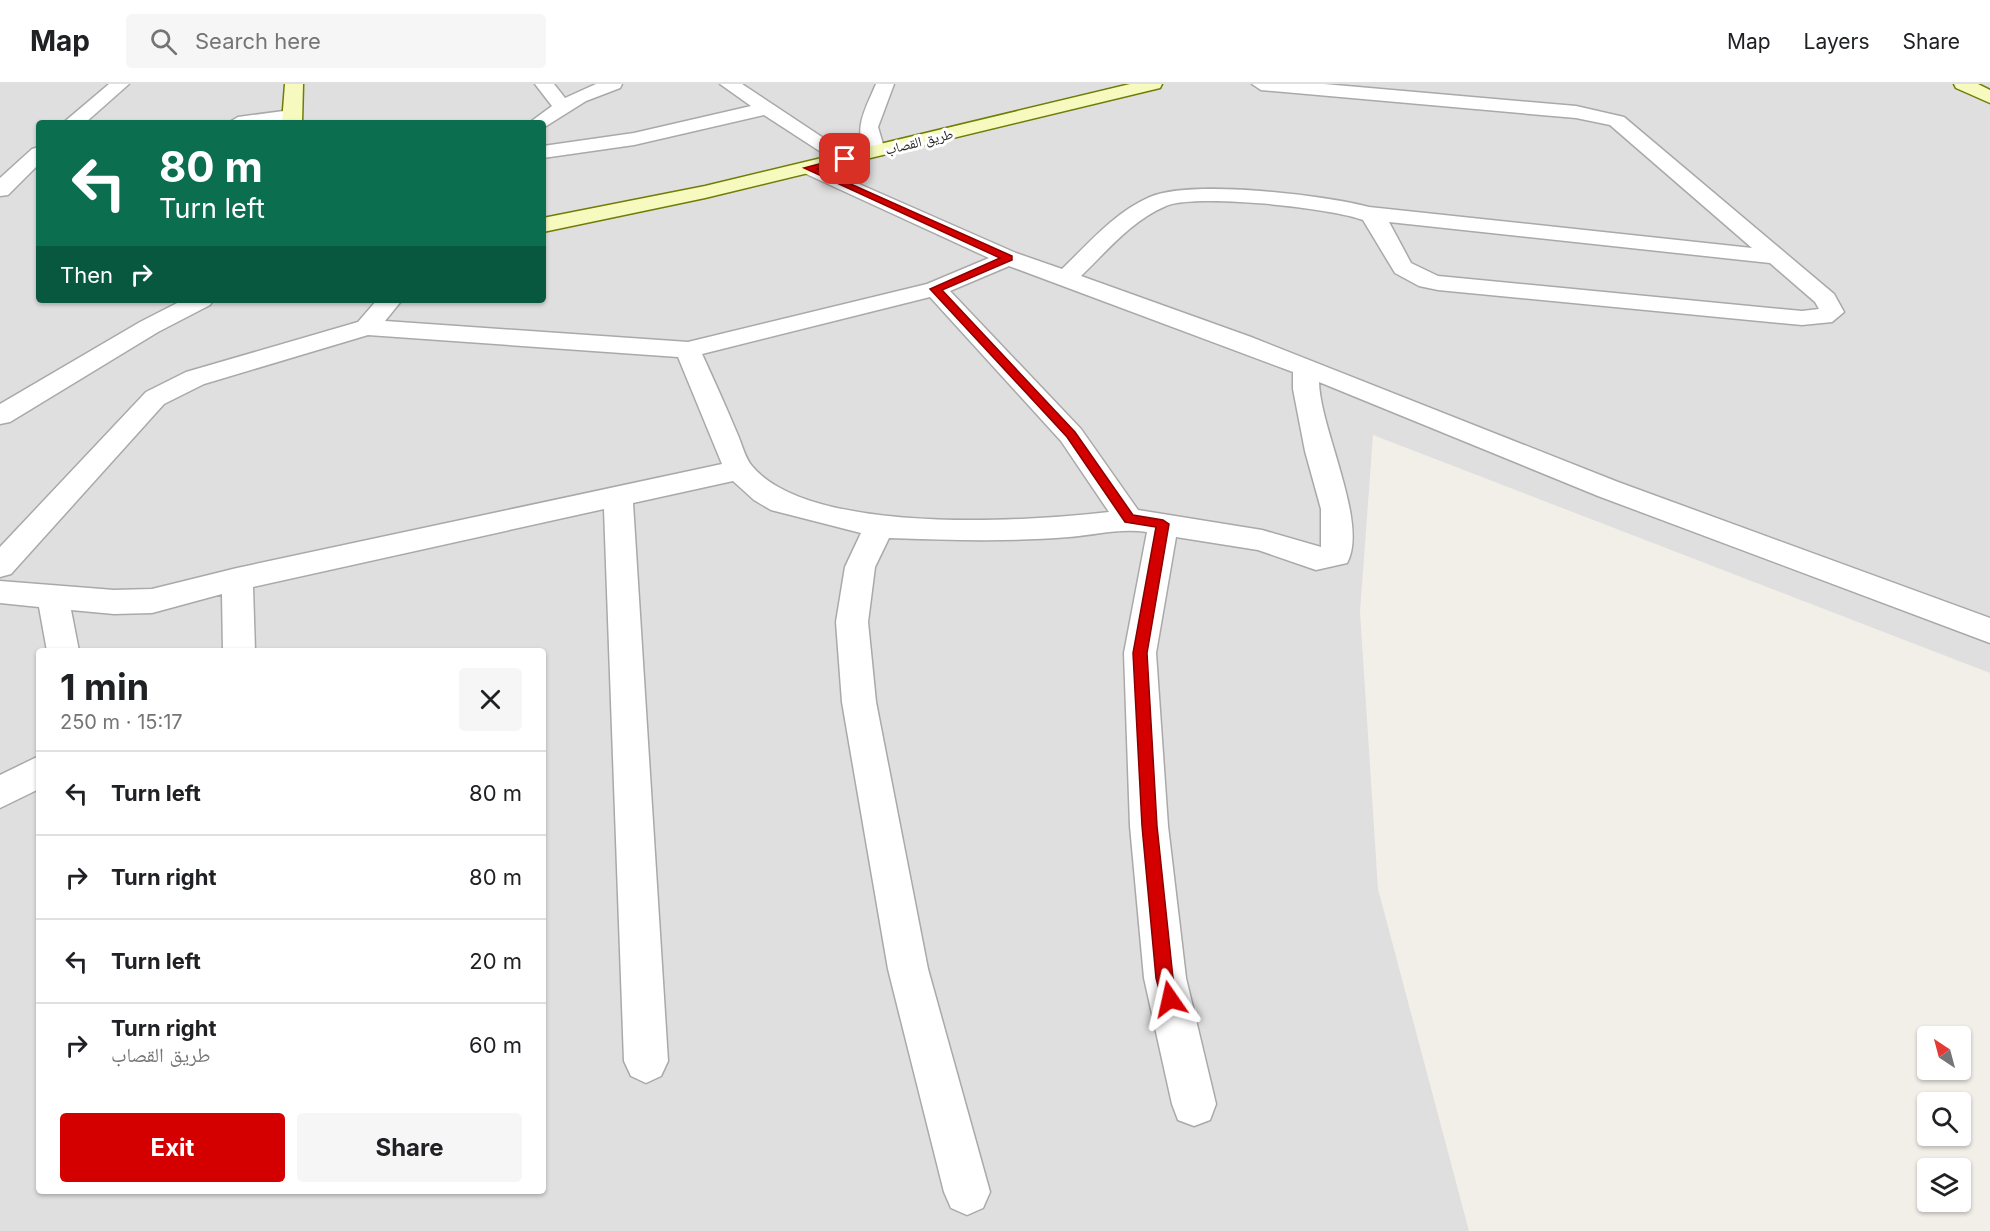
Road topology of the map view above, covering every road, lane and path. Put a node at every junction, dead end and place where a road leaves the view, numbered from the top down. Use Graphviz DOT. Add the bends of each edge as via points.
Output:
graph roads {
  1 [pos="120,84"];
  2 [pos="294,84"];
  3 [pos="544,84"];
  4 [pos="613,84"];
  5 [pos="729,84"];
  6 [pos="885,84"];
  7 [pos="1153,84"];
  8 [pos="1261,84"];
  9 [pos="1963,84"];
  10 [pos="1990,97"];
  11 [pos="563,106"];
  12 [pos="765,109"];
  13 [pos="292,119"];
  14 [pos="77,120"];
  15 [pos="543,120"];
  16 [pos="546,152"];
  17 [pos="875,152"];
  18 [pos="36,156"];
  19 [pos="845,159"];
  20 [pos="809,168"];
  21 [pos="0,190"];
  22 [pos="1370,213"];
  23 [pos="546,224"];
  24 [pos="1775,257"];
  25 [pos="1008,258"];
  26 [pos="1066,278"];
  27 [pos="935,289"];
  28 [pos="195,303"];
  29 [pos="387,303"];
  30 [pos="367,327"];
  31 [pos="688,350"];
  32 [pos="1306,368"];
  33 [pos="0,416"];
  34 [pos="739,470"];
  35 [pos="618,496"];
  36 [pos="1146,521"];
  37 [pos="879,527"];
  38 [pos="0,566"];
  39 [pos="237,579"];
  40 [pos="0,592"];
  41 [pos="53,597"];
  42 [pos="1990,631"];
  43 [pos="62,648"];
  44 [pos="239,648"];
  45 [pos="36,773"];
  46 [pos="0,793"];
  47 [pos="646,1061"];
  48 [pos="1194,1104"];
  49 [pos="967,1192"];
  1 -- 14 [label="street"];
  2 -- 13 [label="main road"];
  3 -- 11 [label="street"];
  4 -- 11 [label="street"];
  5 -- 12 [label="street"];
  6 -- 17 [label="street" via="868,127"];
  7 -- 17 [label="main road, طريق القصاب"];
  8 -- 24 [label="street" via="1576,112 1617,121"];
  9 -- 10 [label="main road"];
  11 -- 15 [label="street"];
  12 -- 16 [label="street" via="634,139"];
  12 -- 19 [label="street"];
  17 -- 19 [label="main road, طريق القصاب"];
  18 -- 21 [label="street"];
  19 -- 20 [label="main road, طريق القصاب"];
  20 -- 23 [label="main road, طريق القصاب"];
  20 -- 25 [label="street"];
  22 -- 24 [label="street"];
  22 -- 24 [label="street" via="1381,226 1402,269 1427,280 1802,318 1832,312 1826,299"];
  22 -- 26 [label="street" via="1184,195 1136,212"];
  25 -- 26 [label="street"];
  25 -- 27 [label="street"];
  26 -- 32 [label="street"];
  27 -- 31 [label="street"];
  27 -- 36 [label="street"];
  28 -- 33 [label="street"];
  29 -- 30 [label="street"];
  30 -- 31 [label="street"];
  30 -- 38 [label="street" via="195,378 155,398"];
  31 -- 34 [label="street"];
  32 -- 36 [label="street" via="1306,389 1319,451 1336,509 1336,555 1316,560 1262,540"];
  32 -- 42 [label="street" via="1608,489"];
  34 -- 35 [label="street"];
  34 -- 37 [label="street" via="781,503"];
  35 -- 39 [label="street"];
  35 -- 47 [label="street"];
  36 -- 37 [label="street" via="974,530"];
  36 -- 48 [label="street" via="1140,665 1149,826 1165,978"];
  37 -- 49 [label="street" via="860,567 852,622 859,702 908,969"];
  39 -- 41 [label="street" via="152,601"];
  39 -- 44 [label="street"];
  40 -- 41 [label="street"];
  41 -- 43 [label="street"];
  45 -- 46 [label="street"];
}
